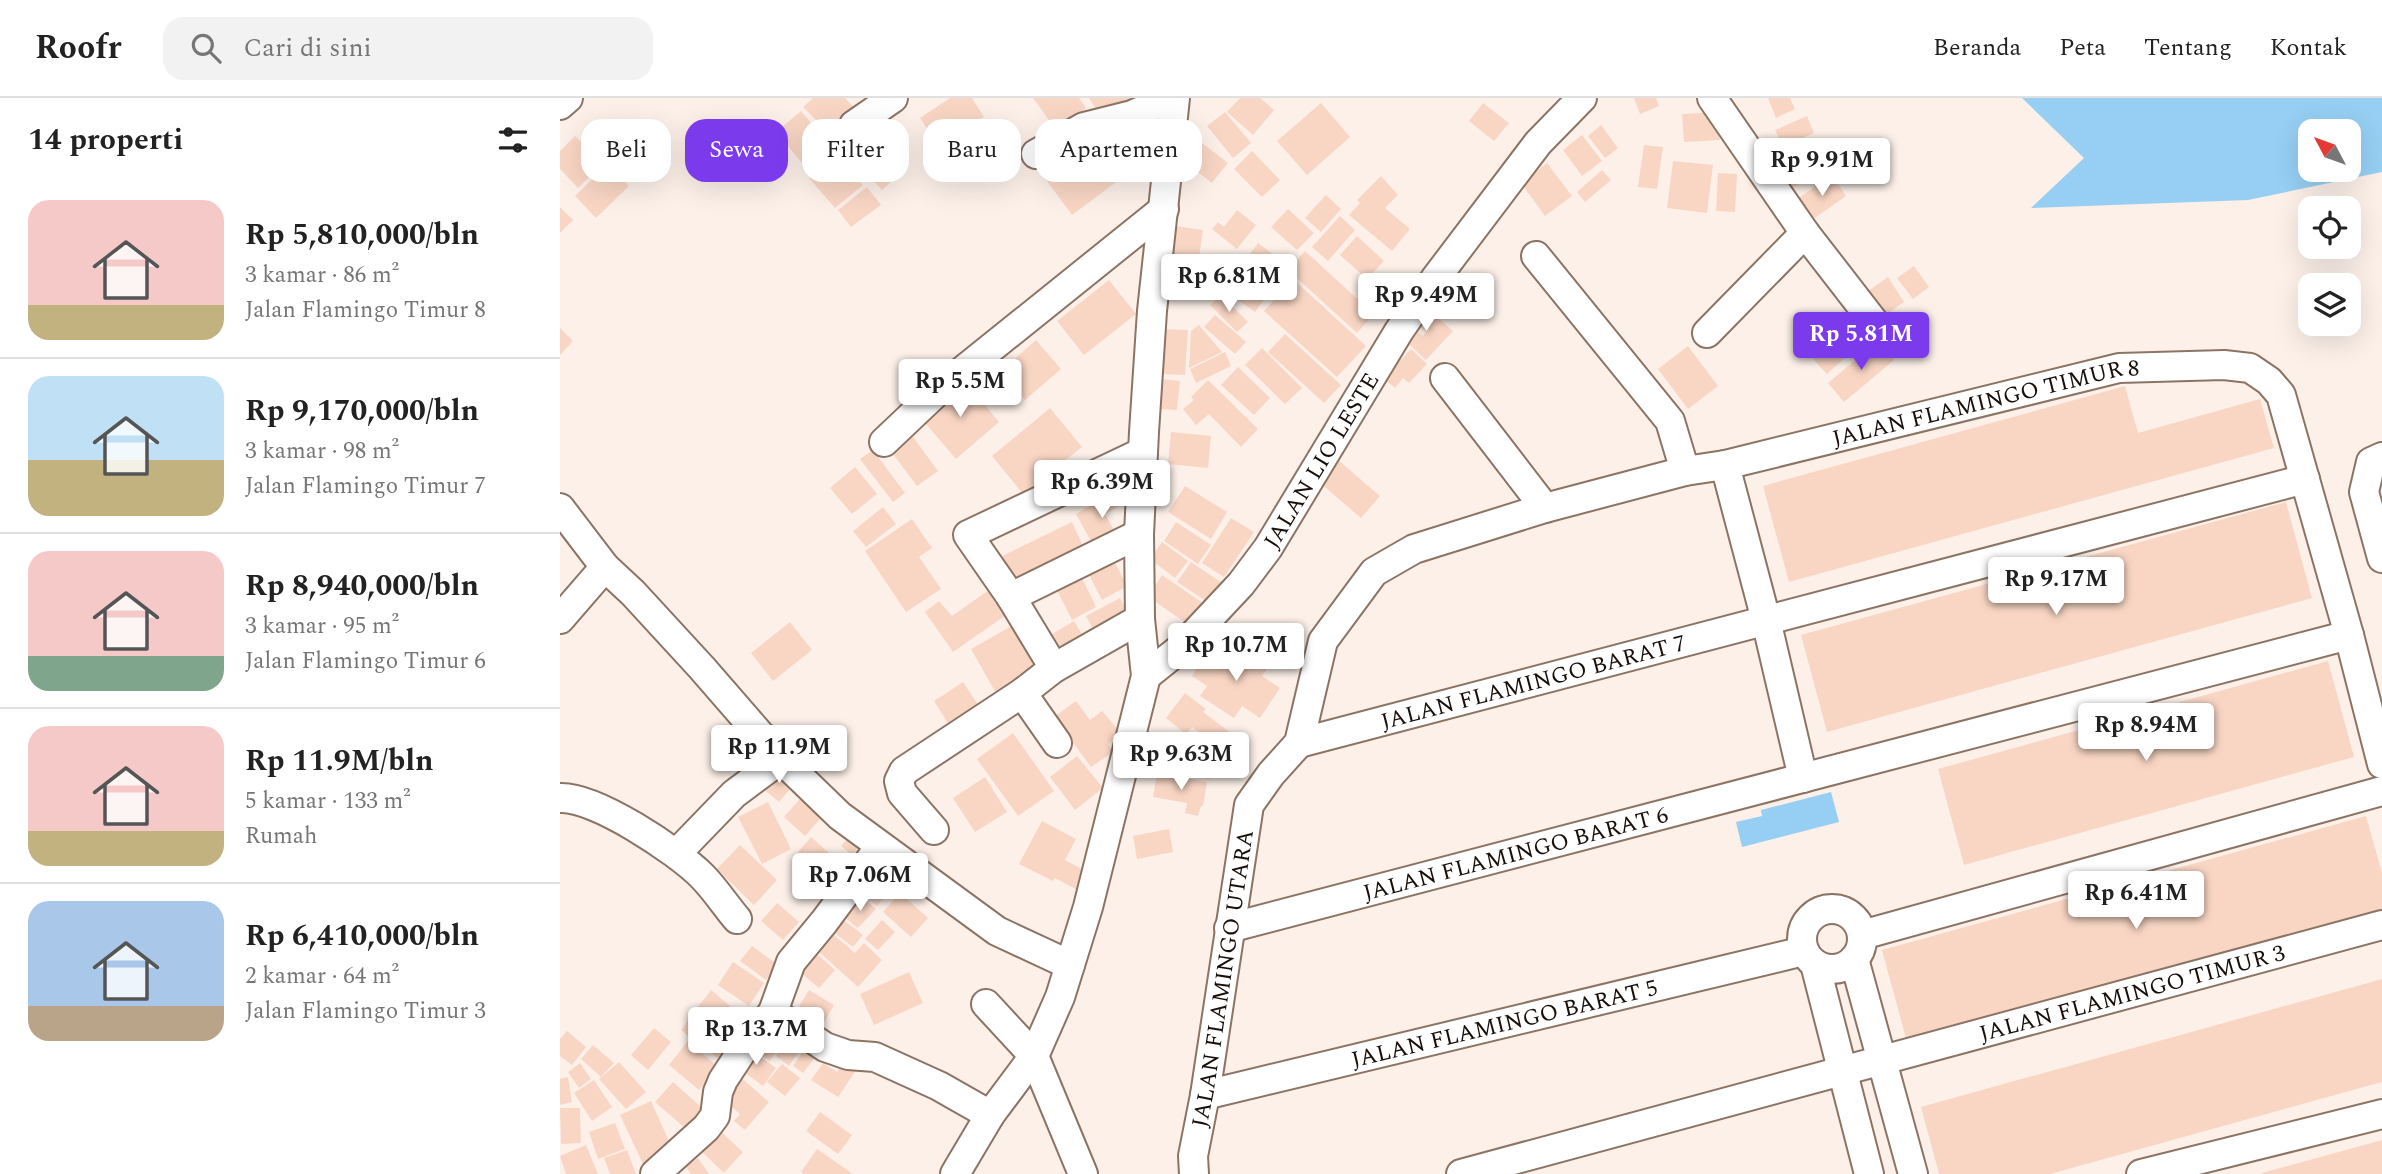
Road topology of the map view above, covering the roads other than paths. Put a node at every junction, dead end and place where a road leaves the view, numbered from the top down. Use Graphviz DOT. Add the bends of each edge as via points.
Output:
graph roads {
  1 [pos="568,98"];
  2 [pos="893,98"];
  3 [pos="1173,98"];
  4 [pos="1582,98"];
  5 [pos="1722,102"];
  6 [pos="560,104"];
  7 [pos="863,119"];
  8 [pos="1116,119"];
  9 [pos="1164,209"];
  10 [pos="1805,233"];
  11 [pos="1536,256"];
  12 [pos="1707,333"];
  13 [pos="1884,335"];
  14 [pos="1445,378"];
  15 [pos="884,442"];
  16 [pos="1143,452"];
  17 [pos="2377,460"];
  18 [pos="1725,465"];
  19 [pos="1685,471"];
  20 [pos="2305,479"];
  21 [pos="560,508"];
  22 [pos="1545,508"];
  23 [pos="1139,534"];
  24 [pos="2382,558"];
  25 [pos="606,567"];
  26 [pos="1011,597"];
  27 [pos="1140,619"];
  28 [pos="560,620"];
  29 [pos="1766,620"];
  30 [pos="2349,635"];
  31 [pos="1054,668"];
  32 [pos="1146,676"];
  33 [pos="1022,693"];
  34 [pos="1057,743"];
  35 [pos="1299,743"];
  36 [pos="781,759"];
  37 [pos="2382,764"];
  38 [pos="1803,778"];
  39 [pos="2382,791"];
  40 [pos="560,798"];
  41 [pos="934,830"];
  42 [pos="882,848"];
  43 [pos="677,853"];
  44 [pos="737,919"];
  45 [pos="2382,925"];
  46 [pos="1229,928"];
  47 [pos="1858,947"];
  48 [pos="1809,958"];
  49 [pos="1069,965"];
  50 [pos="986,1004"];
  51 [pos="773,1012"];
  52 [pos="1034,1056"];
  53 [pos="1882,1060"];
  54 [pos="1842,1071"];
  55 [pos="1205,1095"];
  56 [pos="2382,1114"];
  57 [pos="990,1115"];
  58 [pos="655,1174"];
  59 [pos="955,1174"];
  60 [pos="1083,1174"];
  61 [pos="1194,1174"];
  62 [pos="1461,1174"];
  63 [pos="1869,1174"];
  64 [pos="1913,1174"];
  65 [pos="2141,1174"];
  1 -- 6 [label="street"];
  2 -- 7 [label="street"];
  3 -- 8 [label="street"];
  3 -- 9 [label="street"];
  4 -- 32 [label="street, JALAN LIO LESTE" via="1538,143 1428,289 1268,548 1241,584 1181,649"];
  5 -- 10 [label="street"];
  9 -- 15 [label="street" via="940,389"];
  9 -- 16 [label="street"];
  10 -- 12 [label="street"];
  10 -- 13 [label="street"];
  11 -- 19 [label="street" via="1670,421"];
  14 -- 22 [label="street"];
  16 -- 23 [label="street"];
  16 -- 26 [label="street" via="968,535"];
  17 -- 24 [label="street" via="2364,492"];
  18 -- 19 [label="street, JALAN FLAMINGO TIMUR 8"];
  18 -- 20 [label="street, JALAN FLAMINGO TIMUR 8" via="2119,368 2224,365 2250,368 2281,395"];
  18 -- 29 [label="street"];
  19 -- 22 [label="street, JALAN FLAMINGO TIMUR 8"];
  20 -- 29 [label="street, JALAN FLAMINGO BARAT 7"];
  20 -- 30 [label="street"];
  21 -- 25 [label="street"];
  22 -- 35 [label="street, JALAN FLAMINGO UTARA" via="1414,548 1374,572 1324,641"];
  23 -- 26 [label="street"];
  23 -- 27 [label="street"];
  25 -- 28 [label="street"];
  25 -- 36 [label="street"];
  26 -- 31 [label="street"];
  27 -- 31 [label="street"];
  27 -- 32 [label="street"];
  29 -- 35 [label="street, JALAN FLAMINGO BARAT 7"];
  29 -- 38 [label="street"];
  30 -- 37 [label="street"];
  30 -- 38 [label="street, JALAN FLAMINGO BARAT 6"];
  31 -- 33 [label="street"];
  32 -- 49 [label="street"];
  33 -- 34 [label="street"];
  33 -- 41 [label="street" via="904,771 899,781 902,793"];
  35 -- 46 [label="street, JALAN FLAMINGO UTARA" via="1249,805"];
  36 -- 42 [label="street" via="840,816"];
  36 -- 43 [label="street" via="734,794"];
  38 -- 46 [label="street, JALAN FLAMINGO BARAT 6"];
  39 -- 47 [label="street"];
  40 -- 43 [label="street" via="584,800"];
  42 -- 49 [label="street" via="997,932"];
  42 -- 51 [label="street" via="791,962"];
  43 -- 44 [label="street"];
  45 -- 53 [label="street, JALAN FLAMINGO TIMUR 3"];
  46 -- 55 [label="street, JALAN FLAMINGO UTARA"];
  47 -- 48 [label="street" via="1839,968 1822,968"];
  47 -- 48 [label="street" via="1855,919 1841,910 1824,909 1804,926 1801,943"];
  47 -- 53 [label="street"];
  48 -- 54 [label="street"];
  48 -- 55 [label="street, JALAN FLAMINGO BARAT 5"];
  49 -- 52 [label="street"];
  50 -- 52 [label="street"];
  51 -- 57 [label="street" via="825,1047 875,1057"];
  51 -- 58 [label="street" via="731,1066 718,1092 715,1116"];
  52 -- 57 [label="street"];
  52 -- 60 [label="street"];
  53 -- 54 [label="street, JALAN FLAMINGO TIMUR 3"];
  53 -- 64 [label="street"];
  54 -- 62 [label="street, JALAN FLAMINGO TIMUR 3"];
  54 -- 63 [label="street"];
  55 -- 61 [label="street, JALAN FLAMINGO UTARA"];
  56 -- 65 [label="street"];
  57 -- 59 [label="street"];
}
